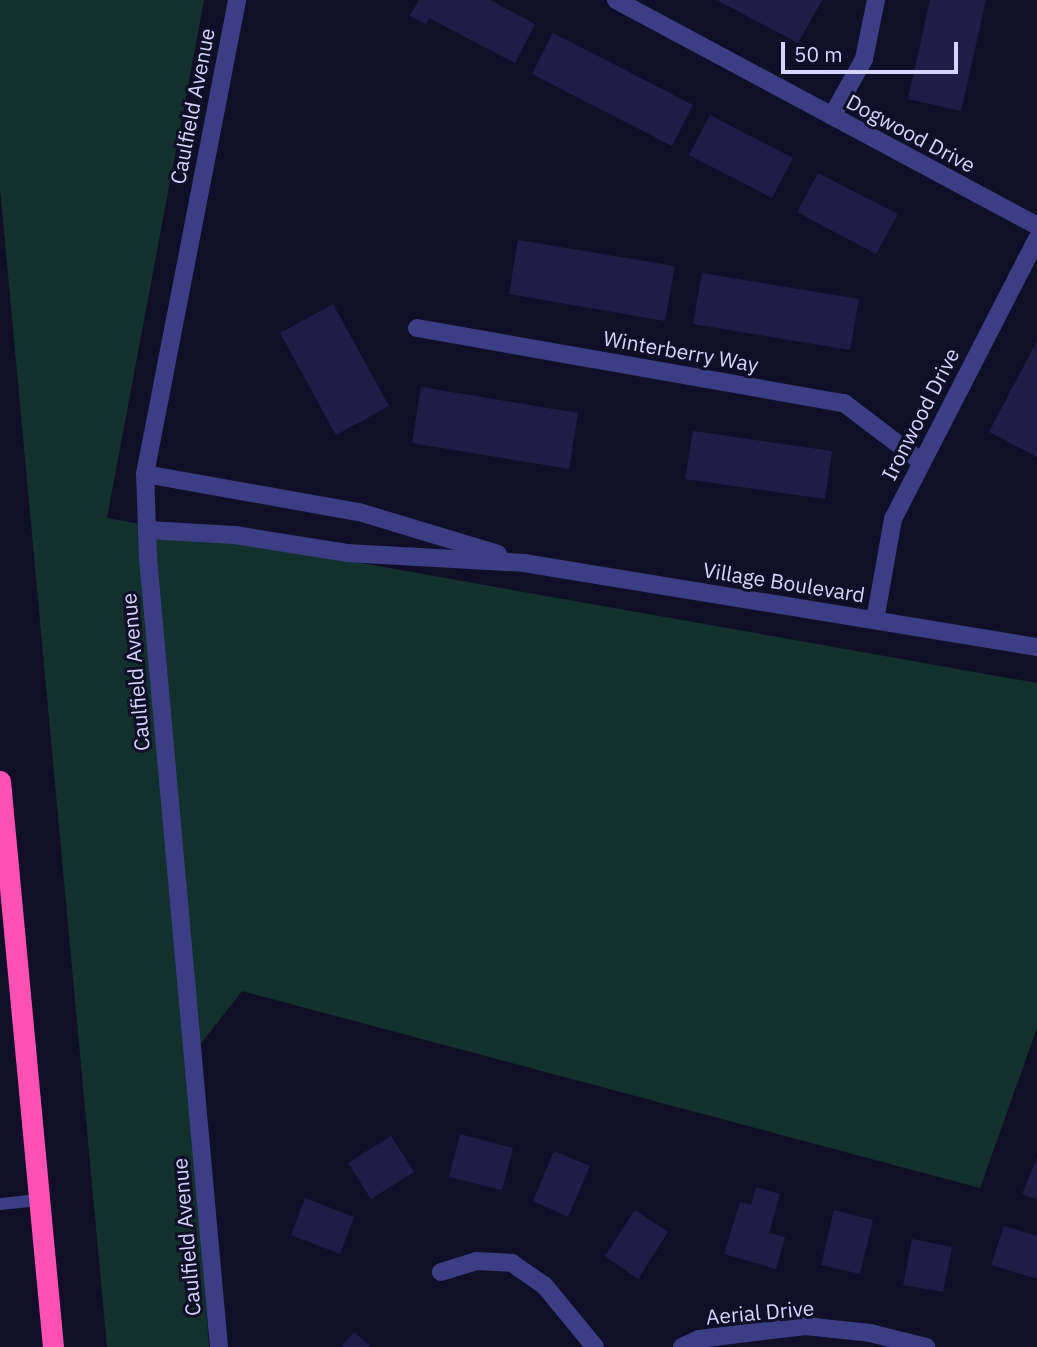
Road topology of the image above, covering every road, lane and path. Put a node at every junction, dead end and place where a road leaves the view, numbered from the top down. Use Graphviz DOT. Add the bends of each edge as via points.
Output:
graph roads {
  1 [pos="237,0"];
  2 [pos="616,0"];
  3 [pos="876,0"];
  4 [pos="832,116"];
  5 [pos="1037,226"];
  6 [pos="1037,239"];
  7 [pos="417,328"];
  8 [pos="919,460"];
  9 [pos="145,474"];
  10 [pos="147,530"];
  11 [pos="524,563"];
  12 [pos="875,620"];
  13 [pos="1037,647"];
  14 [pos="0,780"];
  15 [pos="39,1200"];
  16 [pos="0,1204"];
  17 [pos="440,1272"];
  18 [pos="52,1347"];
  19 [pos="219,1347"];
  20 [pos="595,1347"];
  21 [pos="682,1347"];
  22 [pos="926,1347"];
  1 -- 9 [label="street, Caulfield Avenue"];
  2 -- 4 [label="street, Dogwood Drive"];
  3 -- 4 [label="street" via="864,59"];
  4 -- 5 [label="street, Dogwood Drive"];
  6 -- 8 [label="street, Ironwood Drive"];
  7 -- 8 [label="street, Winterberry Way" via="844,403"];
  8 -- 12 [label="street, Ironwood Drive" via="893,519"];
  9 -- 10 [label="street, Caulfield Avenue"];
  9 -- 11 [label="street, Village Boulevard" via="359,512"];
  10 -- 11 [label="street, Village Boulevard" via="235,535 347,553"];
  10 -- 19 [label="street, Caulfield Avenue"];
  11 -- 12 [label="street, Village Boulevard"];
  12 -- 13 [label="street, Village Boulevard"];
  14 -- 15 [label="highway"];
  15 -- 16 [label="lane"];
  15 -- 18 [label="highway"];
  17 -- 20 [label="street" via="476,1261 512,1264 544,1285"];
  21 -- 22 [label="street, Aerial Drive" via="699,1339 805,1326 870,1333"];
}
